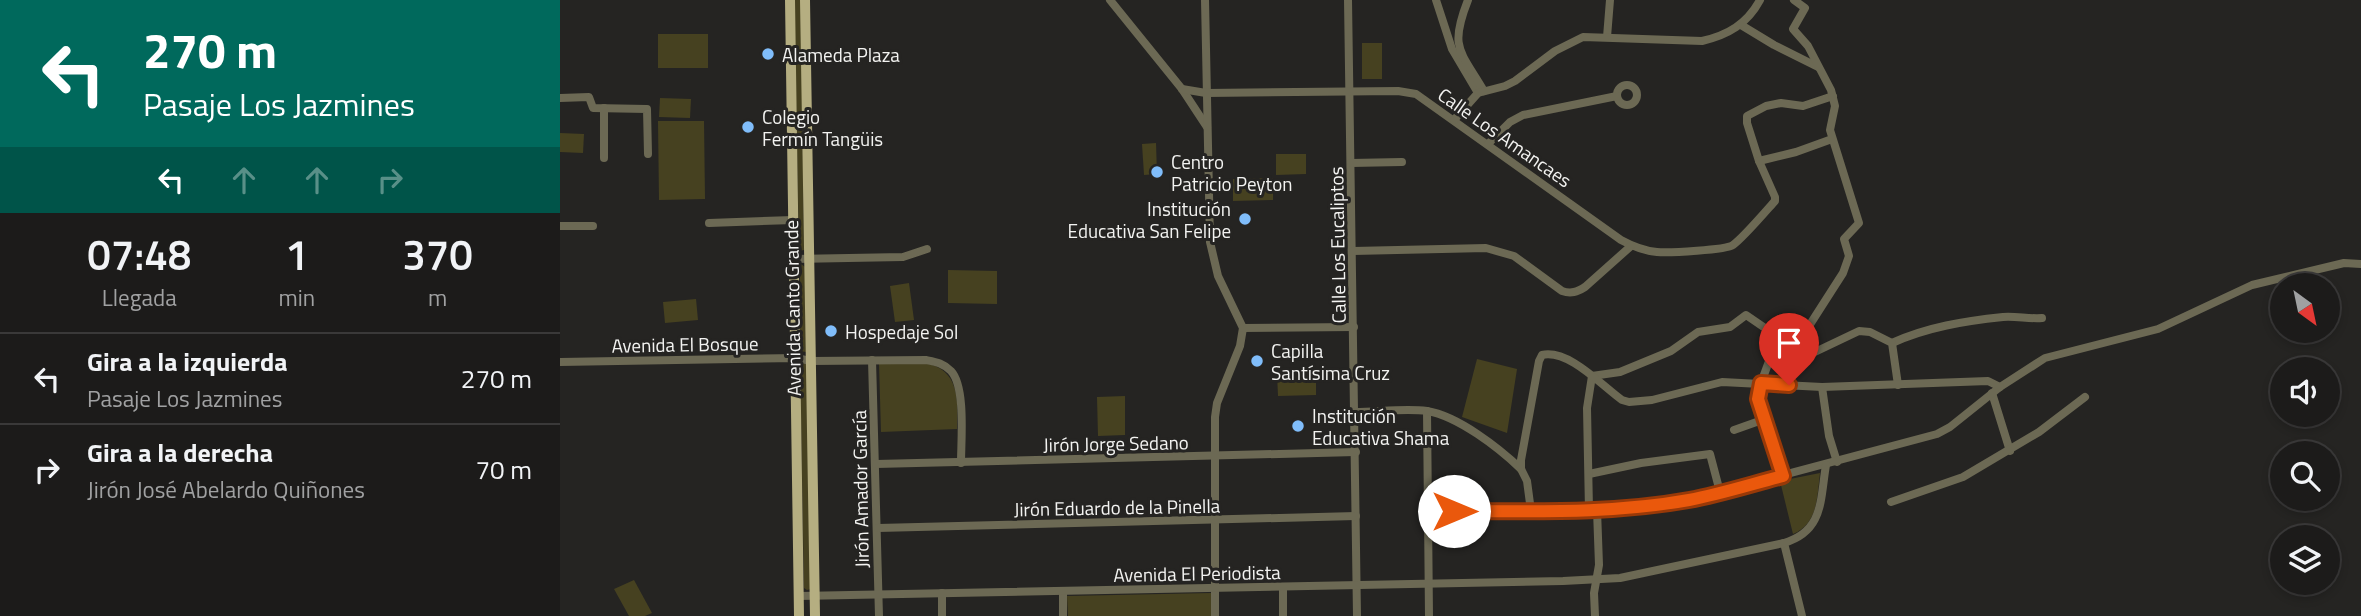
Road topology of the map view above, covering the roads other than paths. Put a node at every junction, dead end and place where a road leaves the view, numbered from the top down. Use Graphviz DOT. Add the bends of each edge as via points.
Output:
graph roads {
  1 [pos="790,0"];
  2 [pos="805,0"];
  3 [pos="1110,0"];
  4 [pos="1205,0"];
  5 [pos="1348,0"];
  6 [pos="1436,0"];
  7 [pos="1445,0"];
  8 [pos="1468,0"];
  9 [pos="1610,0"];
  10 [pos="1760,0"];
  11 [pos="1794,0"];
  12 [pos="1440,12"];
  13 [pos="1741,25"];
  14 [pos="1607,37"];
  15 [pos="1820,67"];
  16 [pos="1182,89"];
  17 [pos="1350,91"];
  18 [pos="1481,92"];
  19 [pos="1206,93"];
  20 [pos="1617,96"];
  21 [pos="1833,96"];
  22 [pos="560,98"];
  23 [pos="604,108"];
  24 [pos="1454,120"];
  25 [pos="1208,127"];
  26 [pos="1832,139"];
  27 [pos="1488,144"];
  28 [pos="648,154"];
  29 [pos="604,158"];
  30 [pos="1402,162"];
  31 [pos="1759,162"];
  32 [pos="1351,163"];
  33 [pos="793,220"];
  34 [pos="709,223"];
  35 [pos="560,226"];
  36 [pos="593,226"];
  37 [pos="1631,246"];
  38 [pos="927,249"];
  39 [pos="1353,251"];
  40 [pos="794,258"];
  41 [pos="808,259"];
  42 [pos="2361,264"];
  43 [pos="2042,318"];
  44 [pos="1354,327"];
  45 [pos="1243,328"];
  46 [pos="1782,339"];
  47 [pos="1892,343"];
  48 [pos="1771,354"];
  49 [pos="796,358"];
  50 [pos="872,360"];
  51 [pos="811,361"];
  52 [pos="560,362"];
  53 [pos="1591,376"];
  54 [pos="1761,383"];
  55 [pos="1898,385"];
  56 [pos="1822,387"];
  57 [pos="2000,387"];
  58 [pos="1992,393"];
  59 [pos="2085,397"];
  60 [pos="1427,411"];
  61 [pos="1355,412"];
  62 [pos="1765,419"];
  63 [pos="1734,430"];
  64 [pos="2010,451"];
  65 [pos="1356,452"];
  66 [pos="1214,456"];
  67 [pos="1837,462"];
  68 [pos="961,463"];
  69 [pos="876,464"];
  70 [pos="1826,465"];
  71 [pos="1521,469"];
  72 [pos="1589,474"];
  73 [pos="1783,476"];
  74 [pos="1720,492"];
  75 [pos="1891,502"];
  76 [pos="1593,510"];
  77 [pos="1428,511"];
  78 [pos="1531,511"];
  79 [pos="1356,516"];
  80 [pos="1215,521"];
  81 [pos="878,528"];
  82 [pos="1784,542"];
  83 [pos="1597,580"];
  84 [pos="1428,584"];
  85 [pos="1357,586"];
  86 [pos="1283,587"];
  87 [pos="1214,588"];
  88 [pos="1063,592"];
  89 [pos="942,593"];
  90 [pos="879,594"];
  91 [pos="799,596"];
  92 [pos="815,596"];
  93 [pos="799,616"];
  94 [pos="815,616"];
  95 [pos="879,616"];
  96 [pos="942,616"];
  97 [pos="1063,616"];
  98 [pos="1214,616"];
  99 [pos="1283,616"];
  100 [pos="1357,616"];
  101 [pos="1429,616"];
  102 [pos="1595,616"];
  103 [pos="1802,616"];
  1 -- 33 [label="main road, Avenida Canto Grande"];
  2 -- 41 [label="main road, Avenida Canto Grande"];
  3 -- 16 [label="street"];
  4 -- 19 [label="street"];
  5 -- 17 [label="street, Calle Los Eucaliptos"];
  6 -- 12 [label="street"];
  7 -- 12 [label="street"];
  8 -- 18 [label="street" via="1459,23 1458,45"];
  9 -- 14 [label="street"];
  10 -- 13 [label="street"];
  11 -- 15 [label="street" via="1805,8 1793,29"];
  12 -- 18 [label="street" via="1452,49"];
  13 -- 14 [label="street" via="1702,41"];
  13 -- 15 [label="street"];
  14 -- 18 [label="street" via="1583,37 1515,82"];
  15 -- 21 [label="street"];
  16 -- 19 [label="street, Calle Los Amancaes"];
  16 -- 25 [label="street"];
  17 -- 19 [label="street, Calle Los Amancaes"];
  17 -- 24 [label="street, Calle Los Amancaes" via="1408,92"];
  17 -- 32 [label="street, Calle Los Eucaliptos"];
  18 -- 24 [label="street"];
  19 -- 25 [label="street"];
  20 -- 27 [label="street" via="1523,115"];
  21 -- 26 [label="street"];
  21 -- 31 [label="street" via="1803,106 1766,106 1747,116"];
  22 -- 23 [label="street" via="589,97 593,108"];
  23 -- 28 [label="street" via="646,109"];
  23 -- 29 [label="street"];
  24 -- 27 [label="street, Calle Los Amancaes"];
  25 -- 45 [label="street" via="1212,259"];
  26 -- 31 [label="street"];
  26 -- 46 [label="street" via="1859,223 1846,237 1848,262 1814,321"];
  27 -- 37 [label="street, Calle Los Amancaes"];
  30 -- 32 [label="street"];
  31 -- 37 [label="street, Calle Los Amancaes" via="1775,201 1735,244 1713,250 1657,252"];
  32 -- 39 [label="street, Calle Los Eucaliptos"];
  33 -- 34 [label="street"];
  33 -- 40 [label="main road, Avenida Canto Grande"];
  35 -- 36 [label="street"];
  37 -- 39 [label="street" via="1586,287 1569,293 1514,256 1486,248"];
  38 -- 41 [label="street" via="903,257"];
  39 -- 44 [label="street, Calle Los Eucaliptos"];
  40 -- 41 [label="street"];
  40 -- 49 [label="main road, Avenida Canto Grande"];
  41 -- 51 [label="main road, Avenida Canto Grande"];
  42 -- 57 [label="street" via="2351,262 2252,285 2158,329 2045,358"];
  43 -- 47 [label="street" via="1965,321"];
  44 -- 45 [label="street"];
  44 -- 61 [label="street, Calle Los Eucaliptos"];
  45 -- 66 [label="street" via="1214,417"];
  46 -- 48 [label="street"];
  46 -- 53 [label="street" via="1744,315 1730,327 1698,332 1671,351 1620,372"];
  47 -- 48 [label="street" via="1865,330 1796,361"];
  47 -- 55 [label="street"];
  48 -- 54 [label="street"];
  49 -- 51 [label="street, Avenida El Bosque"];
  49 -- 52 [label="street, Avenida El Bosque"];
  49 -- 91 [label="main road, Avenida Canto Grande"];
  50 -- 51 [label="street, Avenida El Bosque"];
  50 -- 68 [label="street, Avenida El Bosque" via="926,360 941,363 953,373 959,398"];
  50 -- 69 [label="street, Jirón Amador García"];
  51 -- 92 [label="main road, Avenida Canto Grande"];
  53 -- 54 [label="street" via="1629,402 1722,382"];
  53 -- 71 [label="street" via="1565,358 1542,355"];
  53 -- 72 [label="street"];
  54 -- 56 [label="street"];
  54 -- 62 [label="street" via="1758,399"];
  55 -- 56 [label="street"];
  55 -- 57 [label="street" via="1989,381"];
  56 -- 67 [label="street"];
  57 -- 58 [label="street"];
  58 -- 64 [label="street"];
  58 -- 67 [label="street" via="1937,434"];
  59 -- 64 [label="street"];
  60 -- 61 [label="street"];
  60 -- 71 [label="street" via="1470,430"];
  60 -- 77 [label="street"];
  61 -- 65 [label="street, Calle Los Eucaliptos"];
  62 -- 63 [label="street"];
  62 -- 73 [label="street"];
  64 -- 75 [label="street" via="1963,477"];
  65 -- 66 [label="street, Jirón Jorge Sedano"];
  65 -- 79 [label="street, Calle Los Eucaliptos"];
  66 -- 68 [label="street, Jirón Jorge Sedano"];
  66 -- 80 [label="street"];
  67 -- 70 [label="street"];
  68 -- 69 [label="street, Jirón Jorge Sedano"];
  69 -- 81 [label="street, Jirón Amador García"];
  70 -- 73 [label="street"];
  70 -- 82 [label="street, Avenida El Periodista" via="1814,524 1800,537"];
  71 -- 78 [label="street"];
  72 -- 74 [label="street" via="1710,454"];
  72 -- 76 [label="street"];
  73 -- 74 [label="street"];
  74 -- 76 [label="street" via="1689,500"];
  76 -- 78 [label="street"];
  76 -- 83 [label="street"];
  77 -- 78 [label="street"];
  77 -- 84 [label="street"];
  79 -- 80 [label="street, Jirón Eduardo de la Pinella"];
  79 -- 85 [label="street, Calle Los Eucaliptos"];
  80 -- 81 [label="street, Jirón Eduardo de la Pinella"];
  80 -- 87 [label="street"];
  81 -- 90 [label="street, Jirón Amador García"];
  82 -- 83 [label="street, Avenida El Periodista"];
  82 -- 103 [label="street"];
  83 -- 84 [label="street, Avenida El Periodista"];
  83 -- 102 [label="street"];
  84 -- 85 [label="street, Avenida El Periodista"];
  84 -- 101 [label="street"];
  85 -- 86 [label="street, Avenida El Periodista"];
  85 -- 100 [label="street, Calle Los Eucaliptos"];
  86 -- 87 [label="street, Avenida El Periodista"];
  86 -- 99 [label="street"];
  87 -- 88 [label="street, Avenida El Periodista"];
  87 -- 98 [label="street"];
  88 -- 89 [label="street, Avenida El Periodista"];
  88 -- 97 [label="street"];
  89 -- 90 [label="street, Avenida El Periodista"];
  89 -- 96 [label="street"];
  90 -- 92 [label="street, Avenida El Periodista"];
  90 -- 95 [label="street, Jirón Amador García"];
  91 -- 92 [label="street, Avenida El Periodista"];
  91 -- 93 [label="main road, Avenida Canto Grande"];
  92 -- 94 [label="main road, Avenida Canto Grande"];
}
